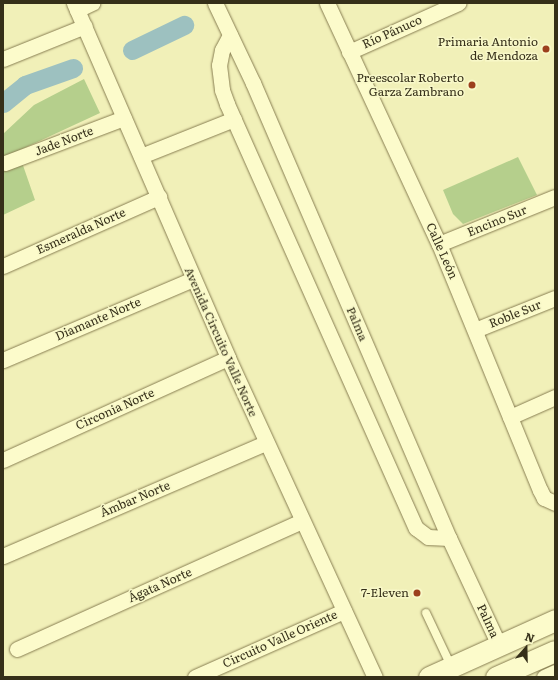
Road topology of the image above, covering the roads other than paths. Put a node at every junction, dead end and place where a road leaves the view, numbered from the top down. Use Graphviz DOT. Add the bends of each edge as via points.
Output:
graph roads {
  1 [pos="92,3"];
  2 [pos="215,3"];
  3 [pos="327,3"];
  4 [pos="458,3"];
  5 [pos="76,6"];
  6 [pos="85,26"];
  7 [pos="230,35"];
  8 [pos="349,52"];
  9 [pos="3,59"];
  10 [pos="124,118"];
  11 [pos="234,119"];
  12 [pos="142,156"];
  13 [pos="5,164"];
  14 [pos="159,197"];
  15 [pos="555,197"];
  16 [pos="439,244"];
  17 [pos="3,266"];
  18 [pos="193,279"];
  19 [pos="555,298"];
  20 [pos="476,330"];
  21 [pos="228,358"];
  22 [pos="3,360"];
  23 [pos="555,397"];
  24 [pos="510,416"];
  25 [pos="266,443"];
  26 [pos="3,460"];
  27 [pos="552,502"];
  28 [pos="302,521"];
  29 [pos="449,538"];
  30 [pos="3,556"];
  31 [pos="344,611"];
  32 [pos="426,613"];
  33 [pos="555,620"];
  34 [pos="499,645"];
  35 [pos="17,649"];
  36 [pos="555,651"];
  37 [pos="451,666"];
  38 [pos="555,672"];
  39 [pos="372,676"];
  40 [pos="195,677"];
  41 [pos="429,677"];
  42 [pos="496,677"];
  43 [pos="544,677"];
  1 -- 5 [label="street"];
  2 -- 7 [label="street, Palma"];
  3 -- 8 [label="street, Calle León"];
  4 -- 8 [label="street, Río Pánuco"];
  5 -- 6 [label="street, Avenida Circuito Valle Norte"];
  6 -- 9 [label="street"];
  6 -- 10 [label="street, Avenida Circuito Valle Norte"];
  7 -- 11 [label="street" via="222,50 219,77"];
  7 -- 29 [label="street, Palma"];
  8 -- 16 [label="street, Calle León"];
  10 -- 12 [label="street, Avenida Circuito Valle Norte"];
  10 -- 13 [label="street, Jade Norte"];
  11 -- 12 [label="street"];
  11 -- 29 [label="street" via="416,528 428,537"];
  12 -- 14 [label="street, Avenida Circuito Valle Norte"];
  14 -- 17 [label="street, Esmeralda Norte"];
  14 -- 18 [label="street, Avenida Circuito Valle Norte"];
  15 -- 16 [label="street, Encino Sur"];
  16 -- 20 [label="street, Calle León"];
  18 -- 21 [label="street, Avenida Circuito Valle Norte"];
  18 -- 22 [label="street, Diamante Norte"];
  19 -- 20 [label="street, Roble Sur"];
  20 -- 24 [label="street, Calle León"];
  21 -- 25 [label="street, Avenida Circuito Valle Norte"];
  21 -- 26 [label="street, Circonia Norte"];
  23 -- 24 [label="street"];
  24 -- 27 [label="street, Calle León" via="540,490"];
  25 -- 28 [label="street, Avenida Circuito Valle Norte"];
  25 -- 30 [label="street, Ámbar Norte"];
  28 -- 31 [label="street, Avenida Circuito Valle Norte"];
  28 -- 35 [label="street, Ágata Norte"];
  29 -- 34 [label="street, Palma"];
  31 -- 39 [label="street, Avenida Circuito Valle Norte"];
  31 -- 40 [label="street, Circuito Valle Oriente"];
  32 -- 37 [label="lane"];
  33 -- 34 [label="main road"];
  34 -- 37 [label="main road"];
  36 -- 42 [label="main road"];
  37 -- 41 [label="main road"];
  38 -- 43 [label="street"];
}
